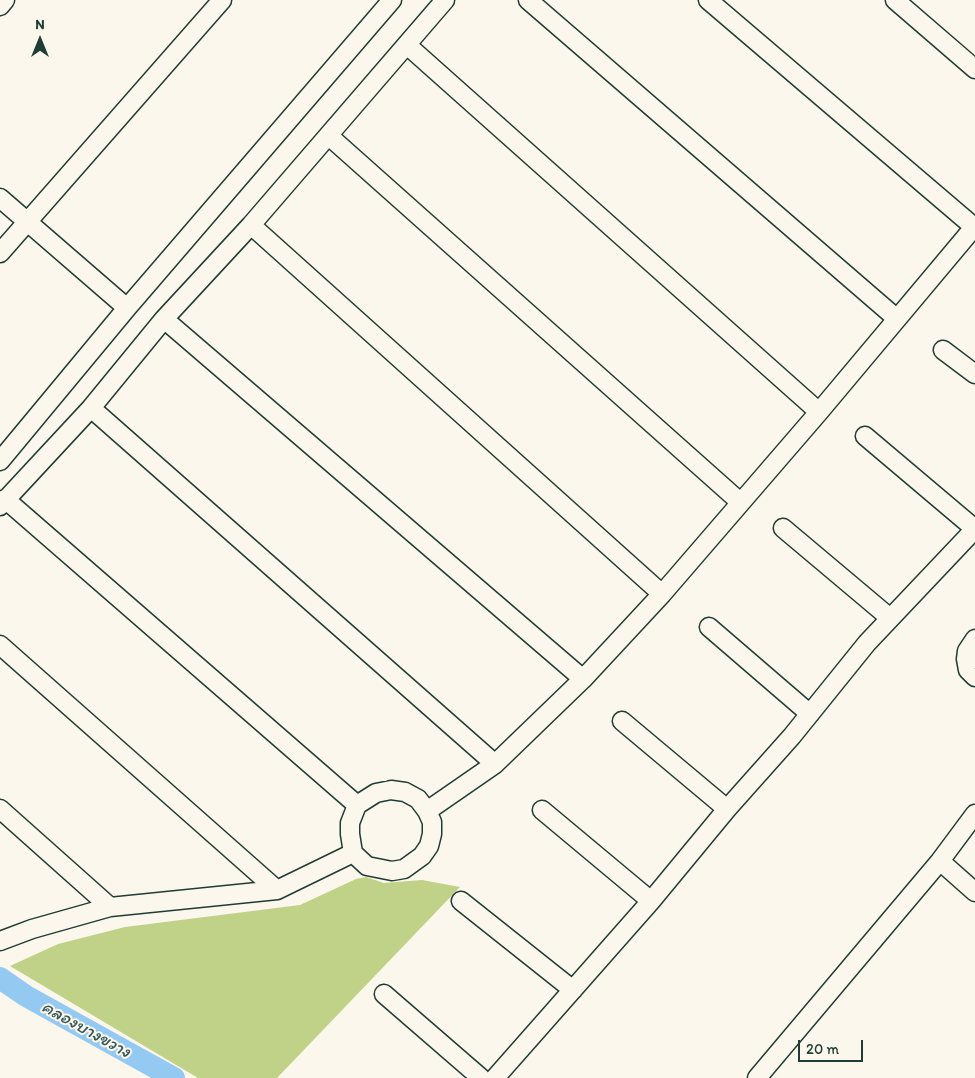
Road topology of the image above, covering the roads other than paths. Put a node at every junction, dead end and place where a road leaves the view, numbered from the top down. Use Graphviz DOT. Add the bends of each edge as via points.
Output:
graph roads {
  1 [pos="5,0"];
  2 [pos="222,0"];
  3 [pos="392,0"];
  4 [pos="445,0"];
  5 [pos="528,0"];
  6 [pos="708,0"];
  7 [pos="895,0"];
  8 [pos="0,6"];
  9 [pos="407,45"];
  10 [pos="975,69"];
  11 [pos="329,136"];
  12 [pos="0,198"];
  13 [pos="26,221"];
  14 [pos="251,225"];
  15 [pos="974,226"];
  16 [pos="0,252"];
  17 [pos="127,308"];
  18 [pos="896,318"];
  19 [pos="164,319"];
  20 [pos="943,350"];
  21 [pos="975,374"];
  22 [pos="91,408"];
  23 [pos="819,412"];
  24 [pos="865,436"];
  25 [pos="0,461"];
  26 [pos="3,502"];
  27 [pos="740,502"];
  28 [pos="783,528"];
  29 [pos="975,529"];
  30 [pos="662,594"];
  31 [pos="890,618"];
  32 [pos="709,627"];
  33 [pos="975,639"];
  34 [pos="0,645"];
  35 [pos="975,677"];
  36 [pos="583,678"];
  37 [pos="810,714"];
  38 [pos="622,721"];
  39 [pos="495,764"];
  40 [pos="357,805"];
  41 [pos="0,809"];
  42 [pos="727,809"];
  43 [pos="542,810"];
  44 [pos="427,811"];
  45 [pos="975,814"];
  46 [pos="353,853"];
  47 [pos="940,861"];
  48 [pos="277,890"];
  49 [pos="975,892"];
  50 [pos="461,901"];
  51 [pos="651,901"];
  52 [pos="110,907"];
  53 [pos="0,941"];
  54 [pos="572,990"];
  55 [pos="384,994"];
  56 [pos="481,1078"];
  57 [pos="495,1078"];
  58 [pos="758,1078"];
  1 -- 8 [label="street"];
  2 -- 13 [label="street"];
  3 -- 17 [label="street"];
  4 -- 9 [label="street"];
  5 -- 18 [label="street"];
  6 -- 15 [label="street"];
  7 -- 10 [label="street"];
  9 -- 11 [label="street"];
  9 -- 23 [label="street"];
  11 -- 14 [label="street"];
  11 -- 27 [label="street"];
  12 -- 13 [label="street"];
  13 -- 16 [label="street"];
  13 -- 17 [label="street"];
  14 -- 19 [label="street"];
  14 -- 30 [label="street"];
  15 -- 18 [label="street"];
  17 -- 25 [label="street"];
  18 -- 23 [label="street"];
  19 -- 22 [label="street"];
  19 -- 36 [label="street"];
  20 -- 21 [label="street"];
  22 -- 26 [label="street"];
  22 -- 39 [label="street"];
  23 -- 27 [label="street"];
  24 -- 29 [label="street"];
  26 -- 40 [label="street"];
  27 -- 30 [label="street"];
  28 -- 31 [label="street"];
  29 -- 31 [label="street"];
  30 -- 36 [label="street"];
  31 -- 37 [label="street"];
  32 -- 37 [label="street"];
  33 -- 35 [label="street" via="966,659 968,670"];
  34 -- 48 [label="street"];
  36 -- 39 [label="street"];
  37 -- 42 [label="street"];
  38 -- 42 [label="street"];
  39 -- 44 [label="street"];
  40 -- 44 [label="street" via="376,793 391,790 405,792 418,799"];
  40 -- 46 [label="street" via="350,823"];
  41 -- 52 [label="street"];
  42 -- 51 [label="street"];
  43 -- 51 [label="street"];
  44 -- 46 [label="street" via="432,828 429,846 422,856 404,869 378,870 367,866"];
  45 -- 47 [label="street"];
  46 -- 48 [label="street"];
  47 -- 49 [label="street"];
  47 -- 58 [label="street"];
  48 -- 52 [label="street"];
  50 -- 54 [label="street"];
  51 -- 54 [label="street"];
  52 -- 53 [label="street"];
  54 -- 57 [label="street"];
  55 -- 56 [label="street"];
}
